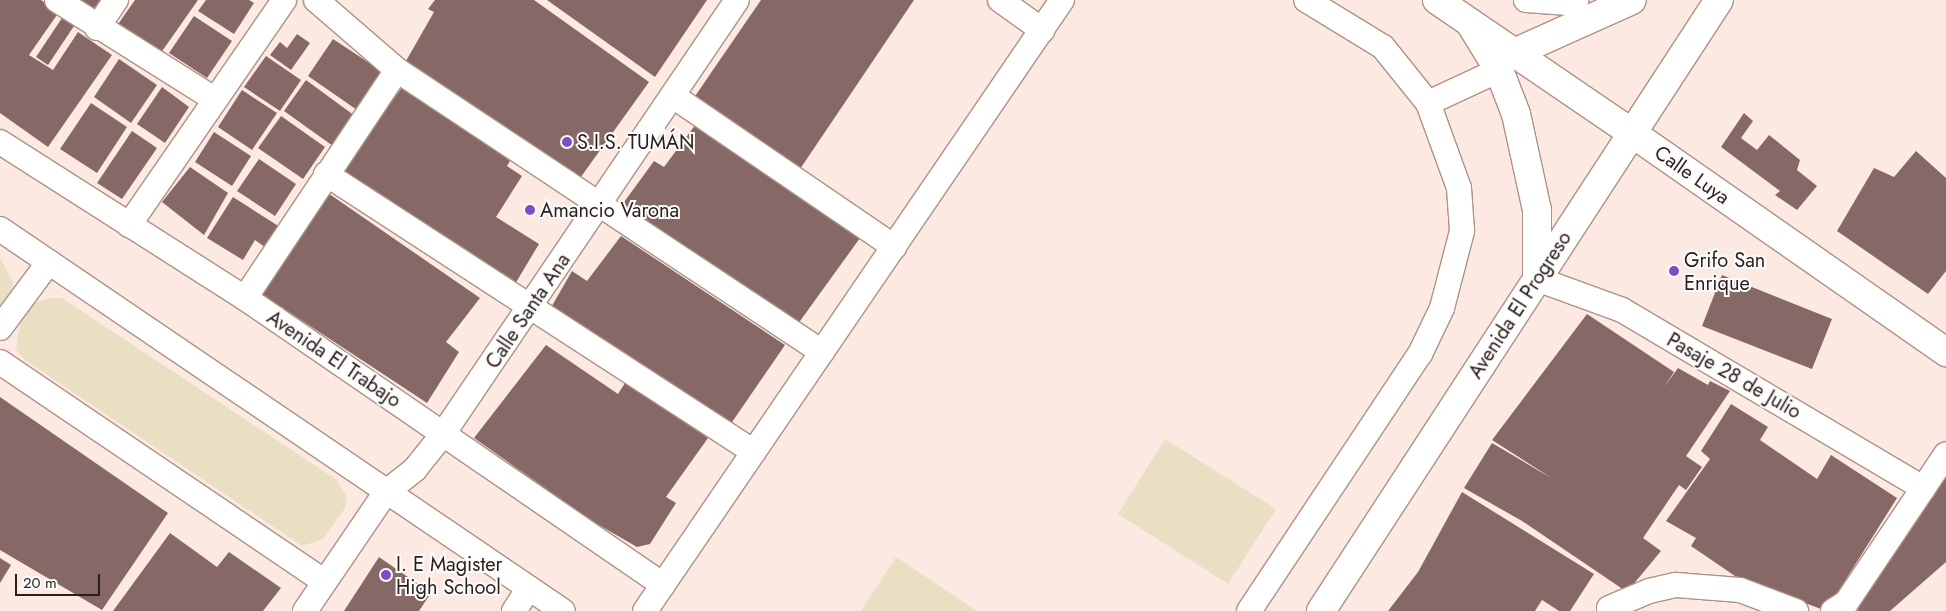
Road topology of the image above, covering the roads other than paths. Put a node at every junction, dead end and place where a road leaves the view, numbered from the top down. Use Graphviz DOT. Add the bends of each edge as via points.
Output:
graph roads {
  1 [pos="57,0"];
  2 [pos="116,0"];
  3 [pos="284,0"];
  4 [pos="316,0"];
  5 [pos="737,0"];
  6 [pos="1000,0"];
  7 [pos="1062,0"];
  8 [pos="1306,0"];
  9 [pos="1437,0"];
  10 [pos="1526,0"];
  11 [pos="1576,0"];
  12 [pos="1632,0"];
  13 [pos="1719,0"];
  14 [pos="97,28"];
  15 [pos="1042,30"];
  16 [pos="1506,62"];
  17 [pos="397,70"];
  18 [pos="673,96"];
  19 [pos="214,99"];
  20 [pos="1428,103"];
  21 [pos="1632,133"];
  22 [pos="0,142"];
  23 [pos="326,174"];
  24 [pos="600,204"];
  25 [pos="129,226"];
  26 [pos="0,229"];
  27 [pos="894,247"];
  28 [pos="49,262"];
  29 [pos="1537,279"];
  30 [pos="245,298"];
  31 [pos="531,309"];
  32 [pos="0,328"];
  33 [pos="822,352"];
  34 [pos="1946,352"];
  35 [pos="0,362"];
  36 [pos="443,434"];
  37 [pos="754,452"];
  38 [pos="1946,454"];
  39 [pos="1923,488"];
  40 [pos="386,492"];
  41 [pos="325,582"];
  42 [pos="663,585"];
  43 [pos="530,588"];
  44 [pos="1609,608"];
  45 [pos="1843,608"];
  46 [pos="305,611"];
  47 [pos="514,611"];
  48 [pos="563,611"];
  49 [pos="645,611"];
  50 [pos="1249,611"];
  51 [pos="1322,611"];
  52 [pos="1796,611"];
  1 -- 14 [label="street"];
  2 -- 14 [label="street"];
  3 -- 19 [label="street"];
  4 -- 17 [label="street"];
  5 -- 18 [label="street, Calle Santa Ana"];
  6 -- 15 [label="street"];
  7 -- 15 [label="street"];
  8 -- 20 [label="street" via="1383,47"];
  9 -- 16 [label="main road, Calle Luya" via="1470,23"];
  10 -- 11 [label="street" via="1540,3"];
  12 -- 16 [label="main road"];
  13 -- 21 [label="main road, Avenida El Progreso"];
  14 -- 19 [label="street"];
  15 -- 27 [label="street"];
  16 -- 20 [label="street"];
  16 -- 21 [label="main road, Calle Luya"];
  16 -- 29 [label="main road" via="1537,210"];
  17 -- 23 [label="street"];
  17 -- 24 [label="street"];
  18 -- 24 [label="street, Calle Santa Ana"];
  18 -- 27 [label="street"];
  19 -- 25 [label="street"];
  20 -- 50 [label="street" via="1459,188 1462,231 1442,308 1420,354"];
  21 -- 29 [label="main road, Avenida El Progreso"];
  21 -- 34 [label="main road, Calle Luya"];
  22 -- 25 [label="street, Avenida El Trabajo"];
  23 -- 30 [label="street"];
  23 -- 31 [label="street"];
  24 -- 31 [label="street, Calle Santa Ana"];
  24 -- 33 [label="street"];
  25 -- 30 [label="street, Avenida El Trabajo"];
  26 -- 28 [label="street"];
  27 -- 33 [label="street"];
  28 -- 32 [label="street"];
  28 -- 40 [label="street"];
  29 -- 39 [label="street, Pasaje 28 de Julio" via="1622,310"];
  29 -- 51 [label="main road, Avenida El Progreso"];
  30 -- 36 [label="street, Avenida El Trabajo"];
  31 -- 36 [label="street, Calle Santa Ana"];
  31 -- 37 [label="street"];
  33 -- 37 [label="street"];
  35 -- 41 [label="street"];
  36 -- 40 [label="street, Calle Santa Ana" via="415,469"];
  36 -- 42 [label="street, Avenida El Trabajo"];
  37 -- 42 [label="street"];
  38 -- 39 [label="street"];
  39 -- 45 [label="street"];
  40 -- 41 [label="street, Calle Santa Ana"];
  40 -- 43 [label="street"];
  41 -- 46 [label="street, Calle Santa Ana"];
  42 -- 49 [label="street"];
  43 -- 47 [label="street"];
  43 -- 48 [label="street"];
  44 -- 52 [label="street" via="1649,591 1676,585 1740,590"];
}
